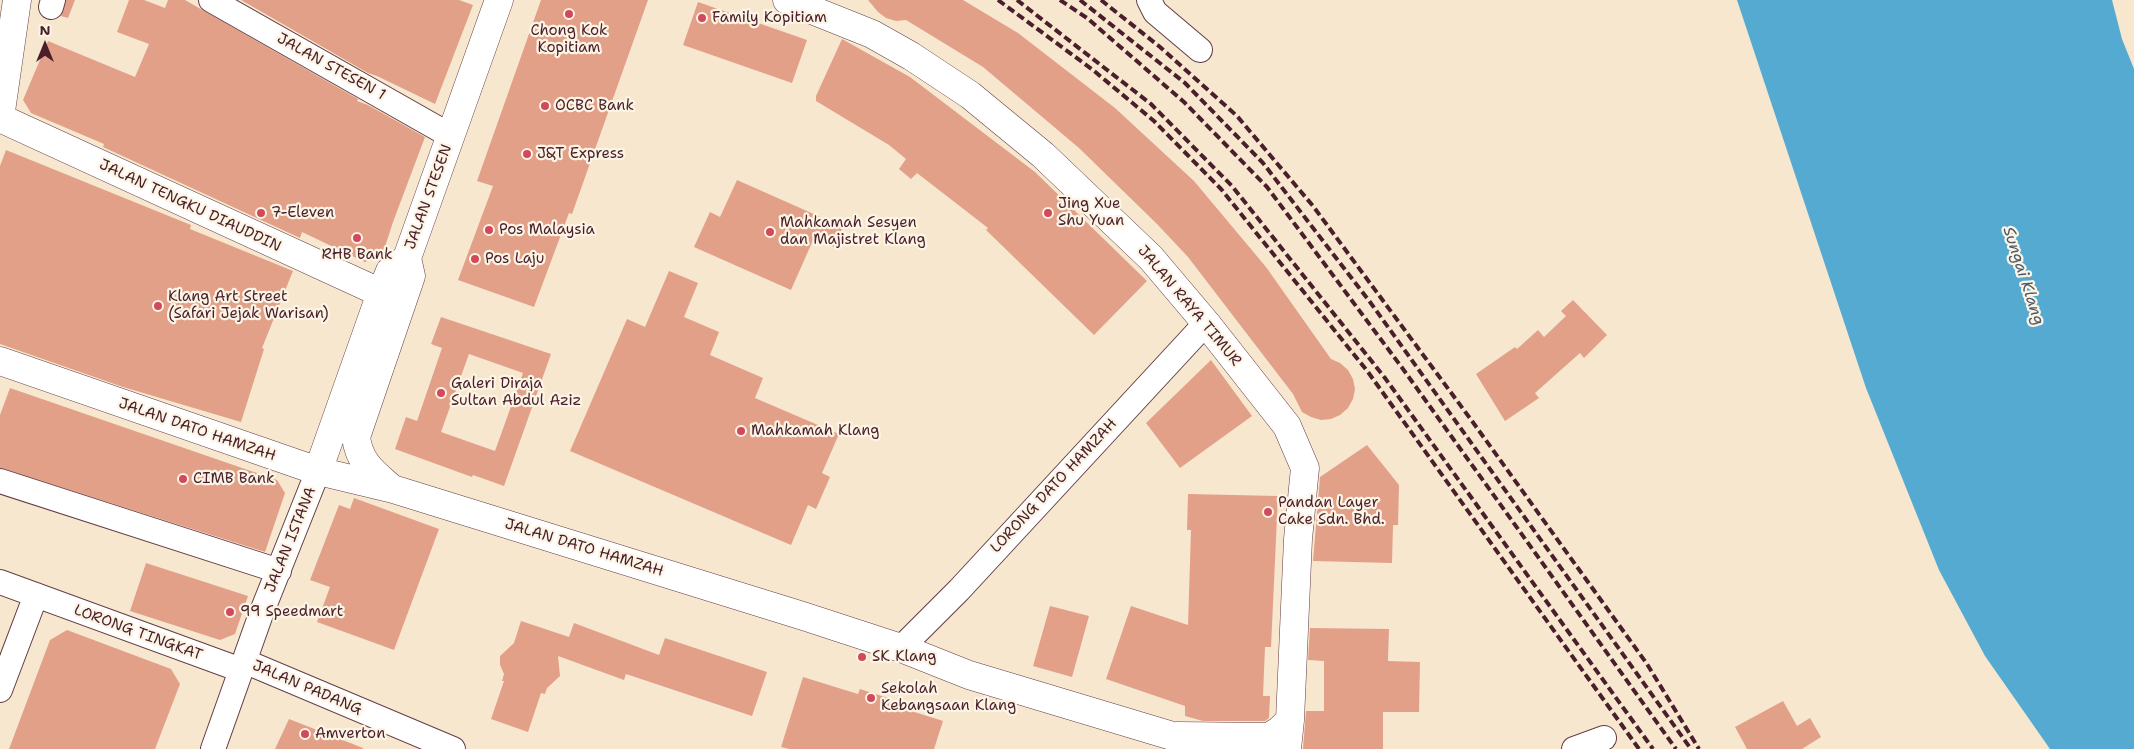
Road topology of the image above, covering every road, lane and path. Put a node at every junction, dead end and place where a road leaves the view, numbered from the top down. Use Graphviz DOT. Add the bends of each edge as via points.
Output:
graph roads {
  1 [pos="17,0"];
  2 [pos="211,0"];
  3 [pos="499,0"];
  4 [pos="787,0"];
  5 [pos="1149,0"];
  6 [pos="1200,50"];
  7 [pos="0,118"];
  8 [pos="450,136"];
  9 [pos="407,258"];
  10 [pos="381,293"];
  11 [pos="1206,323"];
  12 [pos="1,366"];
  13 [pos="318,471"];
  14 [pos="0,481"];
  15 [pos="392,489"];
  16 [pos="279,571"];
  17 [pos="0,582"];
  18 [pos="36,595"];
  19 [pos="900,648"];
  20 [pos="242,666"];
  21 [pos="0,690"];
  22 [pos="1290,720"];
  23 [pos="1169,735"];
  24 [pos="213,749"];
  25 [pos="453,749"];
  26 [pos="1201,749"];
  27 [pos="1286,749"];
  1 -- 7 [label="main road"];
  2 -- 8 [label="street, JALAN STESEN 1"];
  3 -- 8 [label="main road, JALAN STESEN"];
  4 -- 11 [label="main road, JALAN RAYA TIMUR" via="872,34 970,95 1043,155 1119,227 1151,258"];
  5 -- 6 [label="street" via="1156,12"];
  7 -- 10 [label="main road, JALAN TENGKU DIAUDDIN"];
  8 -- 9 [label="main road, JALAN STESEN"];
  9 -- 10 [label="main road, JALAN STESEN" via="390,271"];
  9 -- 15 [label="main road" via="411,276 356,436 357,449 366,464"];
  10 -- 13 [label="main road, JALAN STESEN"];
  11 -- 19 [label="street, LORONG DATO HAMZAH" via="959,590"];
  11 -- 22 [label="main road, JALAN RAYA TIMUR" via="1287,426 1305,468 1298,539"];
  12 -- 13 [label="main road, JALAN DATO HAMZAH"];
  13 -- 15 [label="main road, JALAN DATO HAMZAH"];
  13 -- 16 [label="street, JALAN ISTANA"];
  14 -- 16 [label="street"];
  15 -- 19 [label="main road, JALAN DATO HAMZAH"];
  16 -- 20 [label="street, JALAN ISTANA"];
  17 -- 18 [label="street, LORONG TINGKAT"];
  18 -- 20 [label="street, LORONG TINGKAT"];
  18 -- 21 [label="street"];
  19 -- 23 [label="main road, JALAN DATO HAMZAH" via="969,674"];
  20 -- 24 [label="street, JALAN ISTANA"];
  20 -- 25 [label="street, JALAN PADANG"];
  22 -- 23 [label="main road" via="1269,737"];
  22 -- 27 [label="main road, JALAN RAYA TIMUR"];
  23 -- 26 [label="main road"];
}
